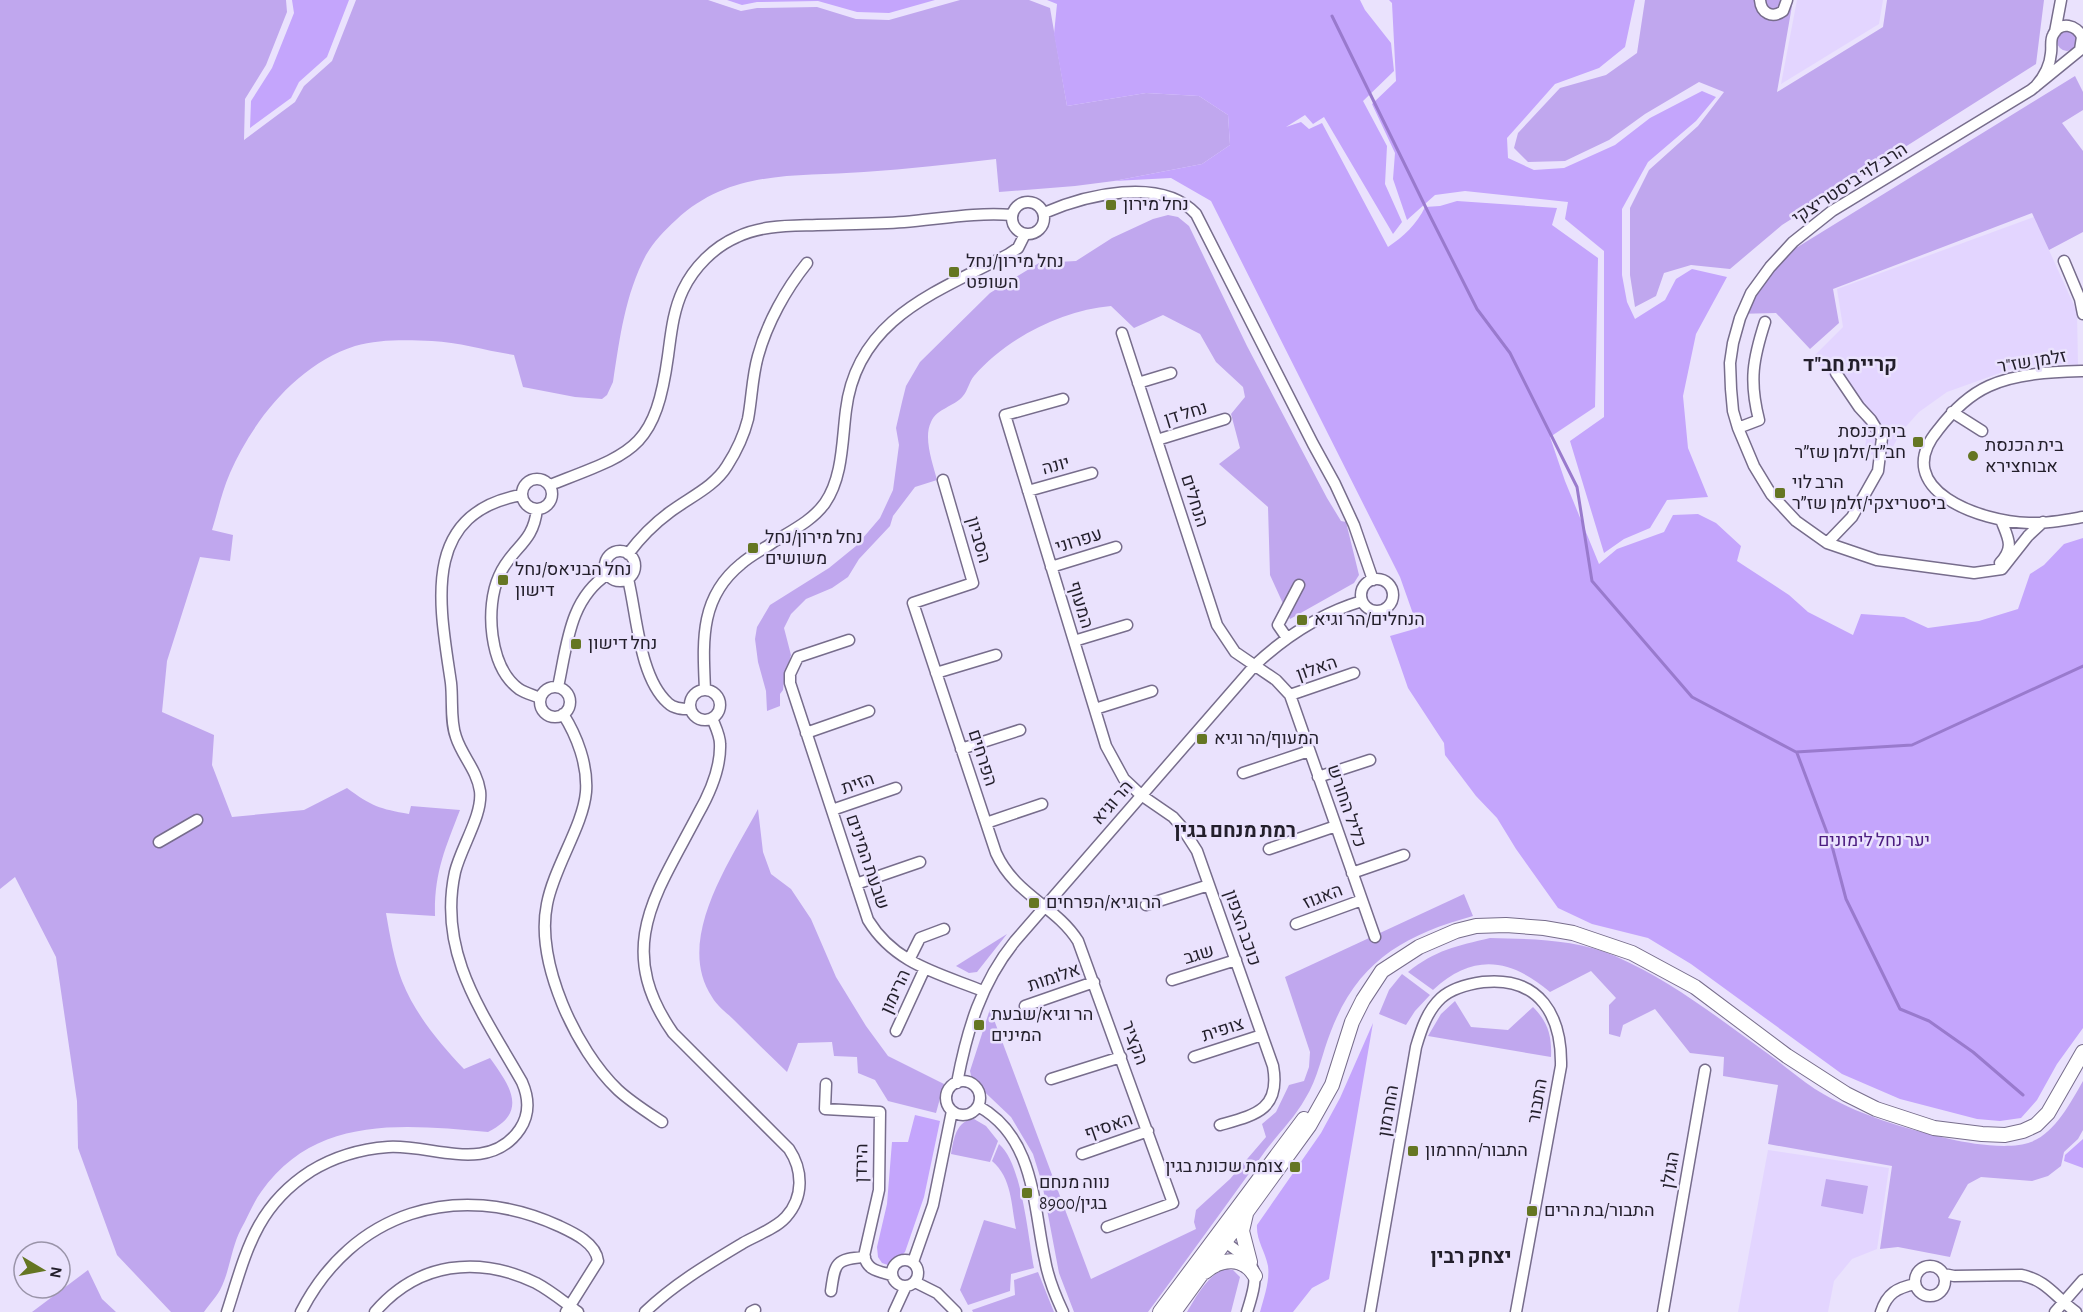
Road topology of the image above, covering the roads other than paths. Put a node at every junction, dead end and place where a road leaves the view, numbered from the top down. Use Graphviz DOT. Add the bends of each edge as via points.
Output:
graph roads {
  1 [pos="1760,0"];
  2 [pos="1787,0"];
  3 [pos="2062,0"];
  4 [pos="2079,30"];
  5 [pos="2053,37"];
  6 [pos="2077,53"];
  7 [pos="2035,87"];
  8 [pos="1044,213"];
  9 [pos="1012,215"];
  10 [pos="1025,234"];
  11 [pos="2064,261"];
  12 [pos="807,263"];
  13 [pos="2083,314"];
  14 [pos="1765,322"];
  15 [pos="1122,333"];
  16 [pos="2083,371"];
  17 [pos="1836,373"];
  18 [pos="1171,374"];
  19 [pos="1138,383"];
  20 [pos="1064,399"];
  21 [pos="1952,412"];
  22 [pos="1225,419"];
  23 [pos="1738,428"];
  24 [pos="1982,431"];
  25 [pos="1157,440"];
  26 [pos="1092,473"];
  27 [pos="943,480"];
  28 [pos="550,485"];
  29 [pos="1028,491"];
  30 [pos="521,495"];
  31 [pos="537,509"];
  32 [pos="2083,517"];
  33 [pos="2001,520"];
  34 [pos="2043,522"];
  35 [pos="1827,543"];
  36 [pos="1116,547"];
  37 [pos="628,554"];
  38 [pos="1051,567"];
  39 [pos="1993,570"];
  40 [pos="608,574"];
  41 [pos="628,579"];
  42 [pos="1373,580"];
  43 [pos="1299,585"];
  44 [pos="1362,601"];
  45 [pos="913,603"];
  46 [pos="1127,625"];
  47 [pos="1287,638"];
  48 [pos="849,640"];
  49 [pos="1074,641"];
  50 [pos="996,655"];
  51 [pos="1254,666"];
  52 [pos="936,673"];
  53 [pos="1354,674"];
  54 [pos="558,687"];
  55 [pos="705,690"];
  56 [pos="1152,691"];
  57 [pos="1290,695"];
  58 [pos="540,698"];
  59 [pos="690,709"];
  60 [pos="1095,709"];
  61 [pos="869,711"];
  62 [pos="563,714"];
  63 [pos="712,718"];
  64 [pos="1020,730"];
  65 [pos="806,733"];
  66 [pos="962,749"];
  67 [pos="1309,751"];
  68 [pos="1370,760"];
  69 [pos="1243,773"];
  70 [pos="1318,777"];
  71 [pos="896,788"];
  72 [pos="1141,795"];
  73 [pos="1042,804"];
  74 [pos="831,810"];
  75 [pos="196,820"];
  76 [pos="986,823"];
  77 [pos="1336,826"];
  78 [pos="159,842"];
  79 [pos="1269,849"];
  80 [pos="1404,855"];
  81 [pos="920,862"];
  82 [pos="1352,873"];
  83 [pos="856,884"];
  84 [pos="1209,885"];
  85 [pos="1362,900"];
  86 [pos="1146,905"];
  87 [pos="1044,908"];
  88 [pos="1296,924"];
  89 [pos="944,928"];
  90 [pos="1375,937"];
  91 [pos="909,960"];
  92 [pos="1236,960"];
  93 [pos="925,968"];
  94 [pos="1172,980"];
  95 [pos="1094,982"];
  96 [pos="1515,984"];
  97 [pos="983,991"];
  98 [pos="1025,1006"];
  99 [pos="896,1031"];
  100 [pos="1262,1035"];
  101 [pos="2083,1052"];
  102 [pos="1121,1057"];
  103 [pos="1194,1057"];
  104 [pos="1705,1070"];
  105 [pos="1051,1079"];
  106 [pos="957,1083"];
  107 [pos="826,1084"];
  108 [pos="1332,1085"];
  109 [pos="978,1106"];
  110 [pos="952,1111"];
  111 [pos="662,1122"];
  112 [pos="1220,1125"];
  113 [pos="1148,1131"];
  114 [pos="1082,1154"];
  115 [pos="1248,1210"];
  116 [pos="1107,1227"];
  117 [pos="1220,1239"];
  118 [pos="865,1257"];
  119 [pos="913,1262"];
  120 [pos="1250,1262"];
  121 [pos="1944,1274"];
  122 [pos="892,1275"];
  123 [pos="1255,1276"];
  124 [pos="1199,1277"];
  125 [pos="2083,1280"];
  126 [pos="910,1284"];
  127 [pos="1915,1284"];
  128 [pos="831,1291"];
  129 [pos="2062,1303"];
  130 [pos="572,1310"];
  131 [pos="227,1312"];
  132 [pos="301,1312"];
  133 [pos="375,1312"];
  134 [pos="645,1312"];
  135 [pos="894,1312"];
  136 [pos="956,1312"];
  137 [pos="1063,1312"];
  138 [pos="1160,1312"];
  139 [pos="1174,1312"];
  140 [pos="1247,1312"];
  141 [pos="1370,1312"];
  142 [pos="1516,1312"];
  143 [pos="1663,1312"];
  144 [pos="1881,1312"];
  145 [pos="2055,1312"];
  146 [pos="2076,1312"];
  1 -- 2 [label="street" via="1762,9 1770,15 1783,11"];
  3 -- 4 [label="street" via="2065,16"];
  3 -- 5 [label="street, הרב לוי ביסטריצקי"];
  4 -- 5 [label="street" via="2061,27"];
  4 -- 6 [label="street" via="2083,43"];
  5 -- 6 [label="street" via="2056,52 2066,57"];
  5 -- 7 [label="street, הרב לוי ביסטריצקי" via="2050,64"];
  6 -- 7 [label="street, הרב לוי ביסטריצקי"];
  7 -- 23 [label="street, הרב לוי ביסטריצקי" via="1832,211 1793,242 1770,267 1751,293 1733,343 1731,389"];
  8 -- 9 [label="street" via="1039,205 1026,201"];
  8 -- 10 [label="street" via="1040,229"];
  8 -- 42 [label="street" via="1076,200 1145,192 1175,198 1190,207 1335,484"];
  9 -- 10 [label="street" via="1015,228"];
  9 -- 28 [label="street" via="773,226 737,236 719,246 692,274 676,307 662,395 657,413 642,438 610,461"];
  10 -- 55 [label="street" via="1018,248 1009,254 903,311 867,351 851,382 838,471 830,496 805,523 740,564 716,594 704,633"];
  11 -- 13 [label="street"];
  12 -- 37 [label="street" via="787,290 764,338 754,373 748,420 726,467 710,485 668,513"];
  14 -- 23 [label="street" via="1755,354 1753,395 1759,420"];
  15 -- 19 [label="street, הנחלים"];
  16 -- 21 [label="street, זלמן שז\"ר" via="2042,374 1988,386"];
  17 -- 35 [label="street" via="1881,438 1878,471 1852,517"];
  18 -- 19 [label="street"];
  19 -- 25 [label="street, הנחלים"];
  20 -- 29 [label="street, המעוף" via="1005,415"];
  21 -- 24 [label="street"];
  21 -- 33 [label="street, זלמן שז\"ר" via="1928,441 1924,454 1927,479 1936,492 1953,503"];
  22 -- 25 [label="street, נחל דן"];
  23 -- 35 [label="street, הרב לוי ביסטריצקי" via="1771,494 1796,521"];
  25 -- 51 [label="street, הנחלים" via="1217,625 1235,652"];
  26 -- 29 [label="street, יונה"];
  27 -- 45 [label="street, הסביון" via="973,583"];
  28 -- 30 [label="street" via="542,479 531,479 522,487"];
  28 -- 31 [label="street" via="549,502"];
  29 -- 38 [label="street, המעוף"];
  30 -- 31 [label="street" via="527,506"];
  30 -- 131 [label="street" via="479,509 465,522 448,550 441,582 456,738 477,777 480,796 452,889 452,934 466,983 527,1094 525,1118 505,1145 482,1155 382,1147 343,1156 312,1170 279,1198 259,1224"];
  31 -- 58 [label="street" via="531,534 508,559 498,577 491,619 493,641 507,676 519,689"];
  32 -- 34 [label="street, זלמן שז\"ר"];
  33 -- 34 [label="street, זלמן שז\"ר"];
  33 -- 39 [label="street" via="2009,548"];
  34 -- 39 [label="street" via="2002,569"];
  35 -- 39 [label="street, הרב לוי ביסטריצקי" via="1877,560 1954,572"];
  36 -- 38 [label="street, עפרוני"];
  37 -- 40 [label="street" via="620,551 608,557"];
  37 -- 41 [label="street" via="635,569"];
  38 -- 49 [label="street, המעוף"];
  40 -- 41 [label="street" via="616,581"];
  40 -- 54 [label="street" via="590,588 577,609"];
  41 -- 59 [label="street" via="648,671 668,704"];
  42 -- 44 [label="street" via="1364,586"];
  42 -- 44 [label="street" via="1387,583 1392,589 1392,601 1378,611"];
  43 -- 47 [label="street" via="1278,625"];
  44 -- 47 [label="street, הר וגיא" via="1331,612"];
  45 -- 52 [label="street, הפרחים"];
  46 -- 49 [label="street"];
  47 -- 51 [label="street, הר וגיא"];
  48 -- 65 [label="street, שבעת המינים" via="798,657 790,674"];
  49 -- 60 [label="street, המעוף"];
  50 -- 52 [label="street"];
  51 -- 57 [label="street, כליל החורש"];
  51 -- 72 [label="street, הר וגיא"];
  52 -- 66 [label="street, הפרחים"];
  53 -- 57 [label="street, האלון"];
  54 -- 58 [label="street" via="548,688"];
  54 -- 62 [label="street" via="569,696 569,707"];
  55 -- 59 [label="street" via="692,697"];
  55 -- 63 [label="street" via="714,693 719,701"];
  56 -- 60 [label="street"];
  57 -- 67 [label="street, כליל החורש"];
  58 -- 62 [label="street" via="547,715"];
  59 -- 63 [label="street" via="701,720"];
  60 -- 72 [label="street, המעוף" via="1114,763"];
  61 -- 65 [label="street"];
  62 -- 111 [label="street" via="575,736 585,771 586,792 547,904 544,931 549,961 572,1026 587,1052 619,1091"];
  63 -- 134 [label="street" via="720,743 717,767 708,795 650,909 643,944 646,980 673,1033 789,1149 798,1167 800,1186 795,1203 778,1223 694,1273"];
  64 -- 66 [label="street"];
  65 -- 74 [label="street, שבעת המינים"];
  66 -- 76 [label="street, הפרחים"];
  67 -- 69 [label="street"];
  67 -- 70 [label="street, כליל החורש"];
  68 -- 70 [label="street"];
  70 -- 77 [label="street, כליל החורש"];
  71 -- 74 [label="street, הזית"];
  72 -- 84 [label="street, כוכב הצפון" via="1181,826 1197,851"];
  72 -- 87 [label="street, הר וגיא"];
  73 -- 76 [label="street"];
  74 -- 83 [label="street, שבעת המינים"];
  75 -- 78 [label="street"];
  76 -- 87 [label="street, הפרחים" via="1003,868"];
  77 -- 79 [label="street"];
  77 -- 82 [label="street, כליל החורש"];
  80 -- 82 [label="street"];
  81 -- 83 [label="street"];
  82 -- 85 [label="street, כליל החורש"];
  83 -- 91 [label="street, שבעת המינים" via="877,935"];
  84 -- 86 [label="street"];
  84 -- 92 [label="street, כוכב הצפון"];
  85 -- 88 [label="street, האגוז"];
  85 -- 90 [label="street, כליל החורש"];
  87 -- 95 [label="street, הקציר" via="1073,933"];
  87 -- 97 [label="street, הר וגיא" via="1008,950"];
  89 -- 91 [label="street, הרימון" via="920,938"];
  91 -- 93 [label="street, שבעת המינים"];
  92 -- 94 [label="street, שגב"];
  92 -- 100 [label="street, כוכב הצפון"];
  93 -- 97 [label="street, שבעת המינים"];
  93 -- 99 [label="street, הרימון"];
  95 -- 98 [label="street, אלומות"];
  95 -- 102 [label="street, הקציר"];
  96 -- 141 [label="street, החרמון" via="1469,984 1440,999 1424,1022 1416,1047"];
  96 -- 142 [label="street, התבור" via="1528,989 1546,1005 1562,1047"];
  97 -- 106 [label="street, הר וגיא" via="969,1028"];
  100 -- 103 [label="street, צופית"];
  100 -- 112 [label="street, כוכב הצפון" via="1276,1081 1270,1102 1249,1117"];
  101 -- 108 [label="main road" via="2048,1113 2036,1125 2005,1135 1934,1128 1894,1116 1846,1094 1787,1056 1695,987 1632,952 1573,933 1506,925 1476,926 1419,947 1382,971 1352,1022"];
  102 -- 105 [label="street"];
  102 -- 113 [label="street, הקציר"];
  104 -- 143 [label="street, הגולן"];
  106 -- 109 [label="street" via="967,1082 976,1087"];
  106 -- 110 [label="street" via="946,1097"];
  107 -- 118 [label="street, הירדן" via="825,1109 879,1112 879,1190"];
  108 -- 115 [label="main road" via="1295,1148"];
  108 -- 117 [label="main road"];
  109 -- 110 [label="street" via="969,1115"];
  109 -- 137 [label="street" via="1000,1121 1020,1149 1031,1182 1050,1282"];
  110 -- 119 [label="street" via="935,1198"];
  113 -- 114 [label="street, האסיף"];
  113 -- 116 [label="street, הקציר" via="1173,1203"];
  115 -- 117 [label="main road"];
  115 -- 120 [label="main road" via="1242,1231"];
  117 -- 120 [label="street"];
  117 -- 124 [label="main road"];
  117 -- 138 [label="main road"];
  118 -- 122 [label="street" via="871,1269"];
  118 -- 128 [label="street" via="847,1258 837,1264"];
  119 -- 122 [label="street" via="898,1261"];
  119 -- 126 [label="street" via="919,1271"];
  120 -- 123 [label="street"];
  121 -- 127 [label="street" via="1928,1266 1917,1273"];
  121 -- 127 [label="street" via="1945,1285 1931,1297"];
  121 -- 129 [label="street" via="2030,1276"];
  122 -- 126 [label="street" via="898,1284"];
  123 -- 124 [label="main road" via="1250,1267 1233,1261 1216,1264"];
  123 -- 140 [label="street"];
  124 -- 139 [label="main road"];
  125 -- 129 [label="street"];
  126 -- 135 [label="street"];
  126 -- 136 [label="street" via="938,1293"];
  127 -- 144 [label="street" via="1890,1294"];
  129 -- 145 [label="street"];
  129 -- 146 [label="street"];
  130 -- 132 [label="street" via="598,1261 595,1249 546,1220 478,1204 409,1215 376,1228 330,1267"];
  130 -- 133 [label="street" via="536,1284 514,1274 469,1267 426,1274 395,1291"];
}
